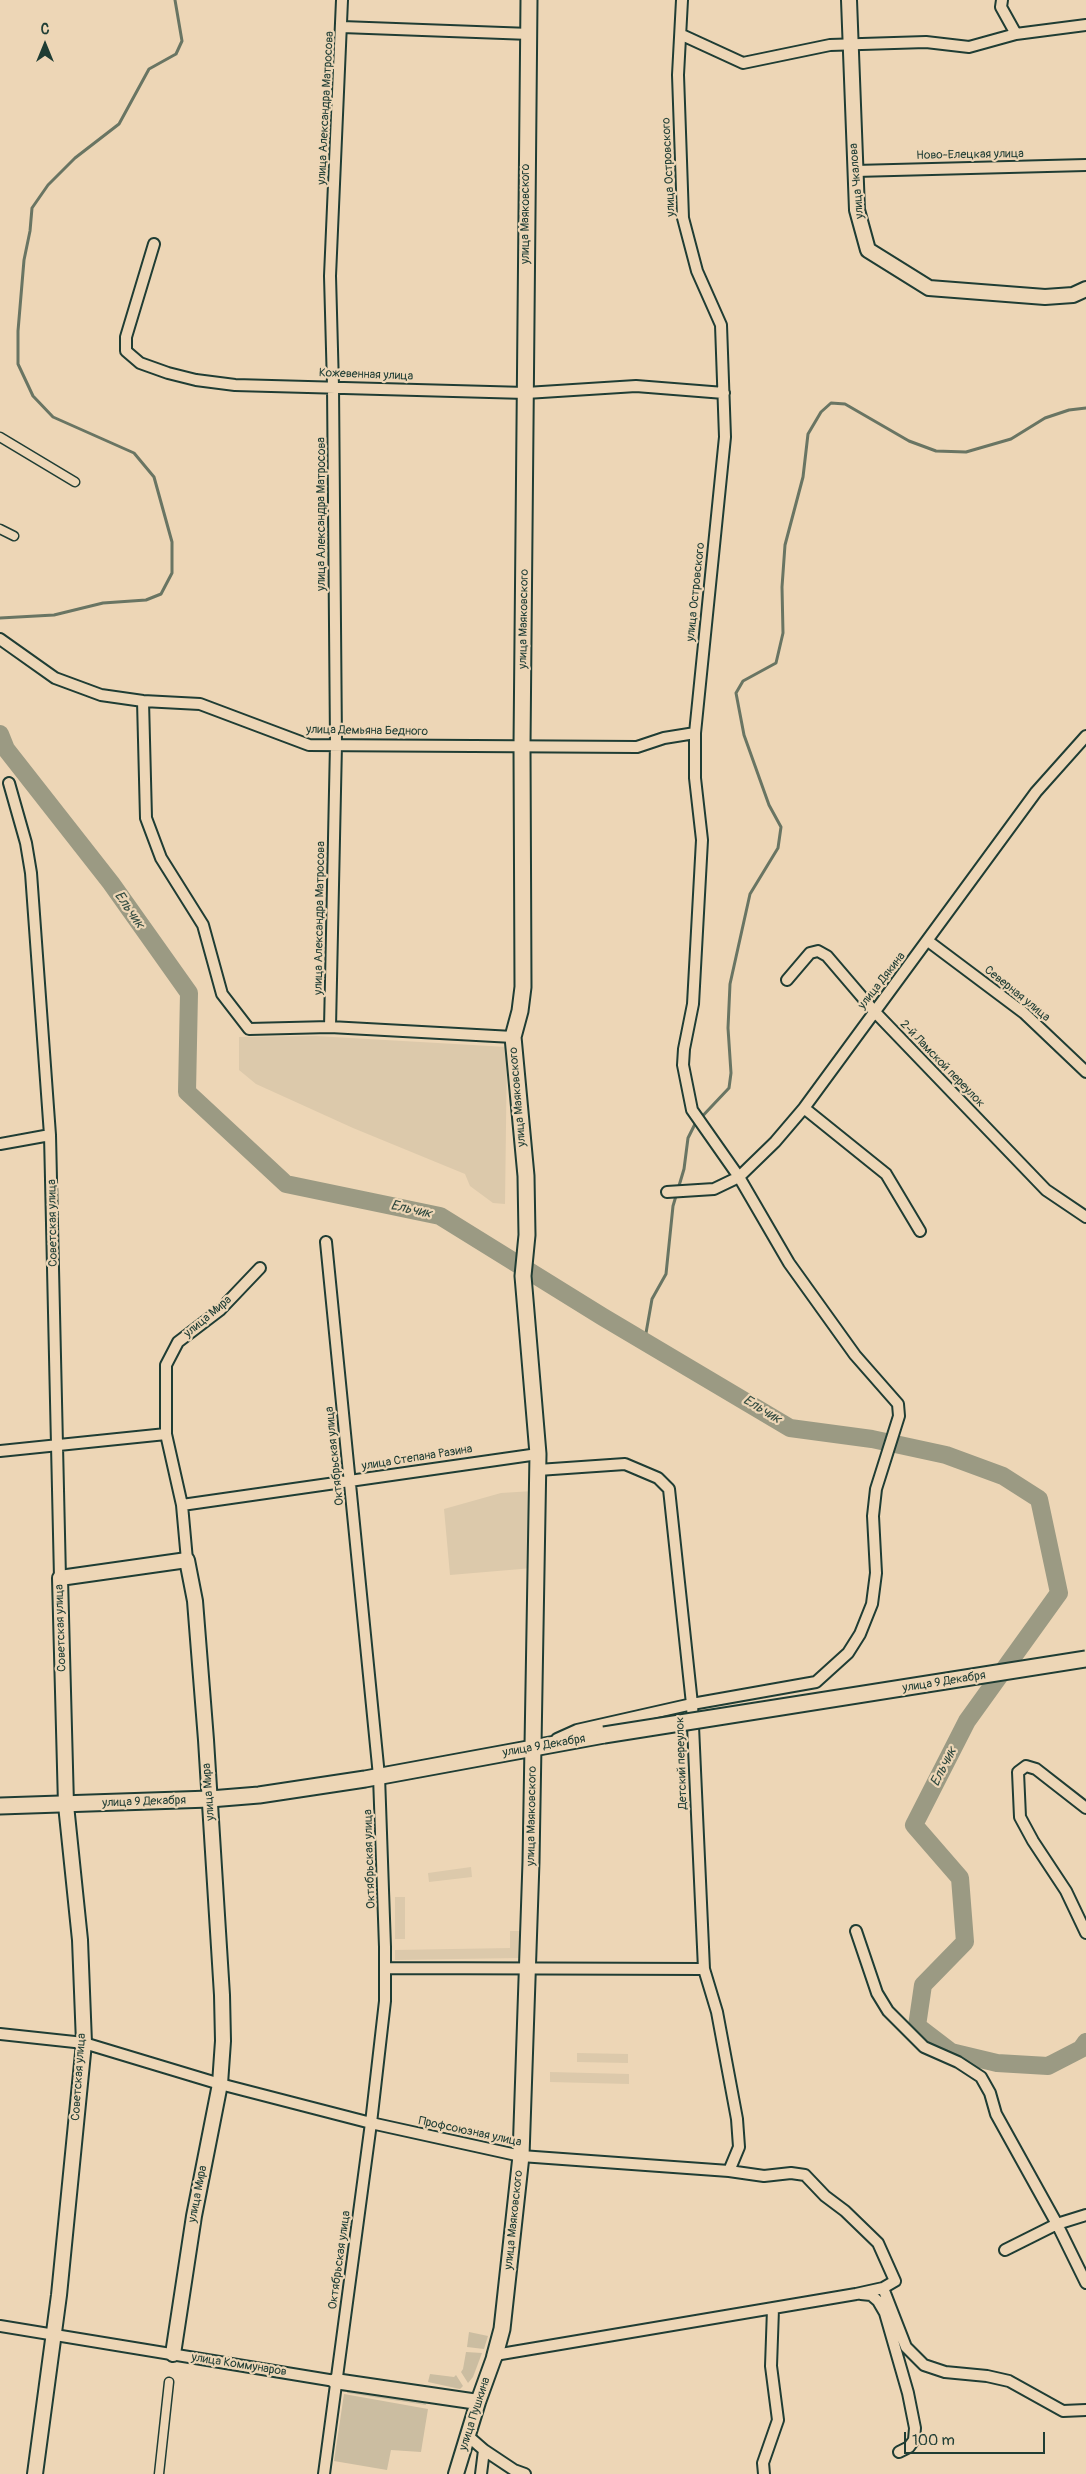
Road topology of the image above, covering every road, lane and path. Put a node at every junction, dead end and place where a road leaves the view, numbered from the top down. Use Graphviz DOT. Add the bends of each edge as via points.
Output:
graph roads {
  1 [pos="342,0"];
  2 [pos="529,0"];
  3 [pos="682,0"];
  4 [pos="849,0"];
  5 [pos="1002,0"];
  6 [pos="1086,25"];
  7 [pos="342,27"];
  8 [pos="530,34"];
  9 [pos="1016,34"];
  10 [pos="682,35"];
  11 [pos="850,45"];
  12 [pos="1086,165"];
  13 [pos="855,171"];
  14 [pos="154,244"];
  15 [pos="1086,289"];
  16 [pos="333,386"];
  17 [pos="526,393"];
  18 [pos="724,393"];
  19 [pos="0,437"];
  20 [pos="75,482"];
  21 [pos="0,529"];
  22 [pos="14,536"];
  23 [pos="0,640"];
  24 [pos="143,700"];
  25 [pos="695,733"];
  26 [pos="1086,736"];
  27 [pos="336,744"];
  28 [pos="522,745"];
  29 [pos="9,783"];
  30 [pos="928,941"];
  31 [pos="787,980"];
  32 [pos="874,1011"];
  33 [pos="330,1027"];
  34 [pos="512,1037"];
  35 [pos="1086,1072"];
  36 [pos="804,1108"];
  37 [pos="50,1135"];
  38 [pos="0,1144"];
  39 [pos="739,1177"];
  40 [pos="667,1192"];
  41 [pos="1086,1217"];
  42 [pos="920,1231"];
  43 [pos="326,1242"];
  44 [pos="260,1268"];
  45 [pos="166,1434"];
  46 [pos="58,1445"];
  47 [pos="0,1451"];
  48 [pos="538,1454"];
  49 [pos="538,1470"];
  50 [pos="350,1482"];
  51 [pos="182,1505"];
  52 [pos="187,1560"];
  53 [pos="60,1578"];
  54 [pos="1086,1659"];
  55 [pos="692,1704"];
  56 [pos="537,1747"];
  57 [pos="379,1776"];
  58 [pos="210,1799"];
  59 [pos="66,1805"];
  60 [pos="0,1806"];
  61 [pos="1086,1808"];
  62 [pos="856,1931"];
  63 [pos="1086,1933"];
  64 [pos="385,1968"];
  65 [pos="529,1969"];
  66 [pos="704,1969"];
  67 [pos="0,2034"];
  68 [pos="84,2043"];
  69 [pos="220,2084"];
  70 [pos="371,2123"];
  71 [pos="521,2156"];
  72 [pos="729,2171"];
  73 [pos="1083,2216"];
  74 [pos="1057,2224"];
  75 [pos="1005,2250"];
  76 [pos="1086,2283"];
  77 [pos="883,2288"];
  78 [pos="856,2294"];
  79 [pos="773,2309"];
  80 [pos="0,2326"];
  81 [pos="55,2335"];
  82 [pos="173,2354"];
  83 [pos="496,2354"];
  84 [pos="335,2380"];
  85 [pos="169,2382"];
  86 [pos="478,2402"];
  87 [pos="1086,2410"];
  88 [pos="468,2436"];
  89 [pos="484,2450"];
  90 [pos="899,2452"];
  91 [pos="35,2474"];
  92 [pos="160,2474"];
  93 [pos="324,2474"];
  94 [pos="456,2474"];
  95 [pos="481,2474"];
  96 [pos="524,2474"];
  97 [pos="764,2474"];
  1 -- 7 [label="street, улица Александра Матросова"];
  2 -- 8 [label="main road, улица Маяковского"];
  3 -- 10 [label="street, улица Островского"];
  4 -- 11 [label="street, улица Чкалова"];
  5 -- 9 [label="street" via="1001,7"];
  6 -- 9 [label="street"];
  7 -- 8 [label="street"];
  7 -- 16 [label="street, улица Александра Матросова" via="330,276"];
  8 -- 17 [label="main road, улица Маяковского" via="526,160"];
  9 -- 11 [label="street" via="969,47 926,42"];
  10 -- 11 [label="street" via="743,63 830,44"];
  10 -- 18 [label="street, улица Островского" via="678,75 684,218 697,271 721,325"];
  11 -- 13 [label="street, улица Чкалова"];
  12 -- 13 [label="street, Ново-Елецкая улица"];
  13 -- 15 [label="street, улица Чкалова" via="857,210 868,250 929,288 1045,297 1073,295"];
  14 -- 16 [label="street, Кожевенная улица" via="126,338 126,351 140,362 168,373 222,384"];
  16 -- 17 [label="street, Кожевенная улица"];
  16 -- 27 [label="street, улица Александра Матросова"];
  17 -- 18 [label="street, Кожевенная улица" via="636,386"];
  17 -- 28 [label="main road, улица Маяковского"];
  18 -- 25 [label="street, улица Островского" via="725,437"];
  19 -- 20 [label="street"];
  21 -- 22 [label="street"];
  23 -- 24 [label="street, улица Демьяна Бедного" via="56,678 101,694"];
  24 -- 27 [label="street, улица Демьяна Бедного" via="200,704 309,745"];
  24 -- 33 [label="street" via="146,818 161,858 203,924 222,994 249,1029"];
  25 -- 28 [label="street, улица Демьяна Бедного" via="637,747"];
  25 -- 39 [label="street, улица Островского" via="695,778 702,840 693,1004 683,1065 692,1110"];
  26 -- 30 [label="street, улица Дякина" via="1036,792"];
  27 -- 28 [label="street, улица Демьяна Бедного"];
  27 -- 33 [label="street, улица Александра Матросова"];
  28 -- 34 [label="main road, улица Маяковского" via="522,988 520,1011"];
  29 -- 37 [label="street, Советская улица" via="26,842 31,873"];
  30 -- 32 [label="street, улица Дякина"];
  30 -- 35 [label="street, Северная улица" via="1024,1013"];
  31 -- 32 [label="street, 2-й Ламской переулок" via="810,953 818,951 827,956"];
  32 -- 36 [label="street, улица Дякина"];
  32 -- 41 [label="street, 2-й Ламской переулок" via="1046,1190"];
  33 -- 34 [label="street"];
  34 -- 48 [label="main road, улица Маяковского" via="526,1176 523,1276"];
  36 -- 39 [label="street, улица Дякина"];
  36 -- 42 [label="street" via="886,1174"];
  37 -- 38 [label="street"];
  37 -- 46 [label="street, Советская улица"];
  39 -- 40 [label="street, улица Дякина" via="714,1189"];
  39 -- 55 [label="street, улица Островского" via="788,1264 855,1355 898,1404 899,1416 876,1489 873,1516 876,1573 872,1604 848,1653 816,1682"];
  43 -- 50 [label="street, Октябрьская улица"];
  44 -- 45 [label="street, улица Мира" via="220,1310 178,1342 166,1365"];
  45 -- 46 [label="street"];
  45 -- 51 [label="street, улица Мира"];
  46 -- 47 [label="street"];
  46 -- 53 [label="street, Советская улица"];
  48 -- 49 [label="main road, улица Маяковского"];
  48 -- 50 [label="street, улица Степана Разина"];
  49 -- 55 [label="street, Детский переулок" via="625,1464 658,1478 669,1489"];
  49 -- 56 [label="main road, улица Маяковского"];
  50 -- 51 [label="street, улица Степана Разина"];
  50 -- 57 [label="street, Октябрьская улица"];
  51 -- 52 [label="street, улица Мира"];
  52 -- 53 [label="street"];
  52 -- 58 [label="street, улица Мира" via="195,1601"];
  53 -- 59 [label="street, Советская улица"];
  54 -- 56 [label="main road, улица 9 Декабря, bridge"];
  55 -- 56 [label="street, улица Островского" via="577,1730"];
  55 -- 66 [label="street, Детский переулок"];
  56 -- 57 [label="main road, улица 9 Декабря"];
  56 -- 65 [label="main road, улица Маяковского"];
  57 -- 58 [label="main road, улица 9 Декабря" via="259,1795"];
  57 -- 64 [label="street, Октябрьская улица"];
  58 -- 59 [label="main road, улица 9 Декабря"];
  58 -- 69 [label="street, улица Мира" via="222,1995"];
  59 -- 60 [label="main road, улица 9 Декабря"];
  59 -- 68 [label="street, Советская улица" via="80,1940"];
  61 -- 63 [label="street" via="1036,1769 1026,1766 1018,1772 1020,1817 1066,1891"];
  62 -- 74 [label="street" via="877,1993 888,2011 924,2047 958,2062 981,2077 996,2114"];
  64 -- 65 [label="street"];
  64 -- 70 [label="street, Октябрьская улица" via="385,2001"];
  65 -- 66 [label="street"];
  65 -- 71 [label="main road, улица Маяковского"];
  66 -- 72 [label="street, Детский переулок" via="717,2012 737,2119 739,2147"];
  67 -- 68 [label="street, Профсоюзная улица"];
  68 -- 69 [label="street, Профсоюзная улица"];
  68 -- 81 [label="street, Советская улица"];
  69 -- 70 [label="street, Профсоюзная улица"];
  69 -- 82 [label="street, улица Мира" via="194,2216"];
  70 -- 71 [label="street, Профсоюзная улица"];
  70 -- 84 [label="street, Октябрьская улица"];
  71 -- 72 [label="street, Профсоюзная улица"];
  71 -- 83 [label="main road, улица Маяковского" via="502,2329"];
  72 -- 77 [label="street, Профсоюзная улица" via="764,2176 791,2173 805,2176 878,2243 895,2281"];
  73 -- 74 [label="street"];
  74 -- 75 [label="street"];
  74 -- 76 [label="street"];
  77 -- 78 [label="street"];
  77 -- 87 [label="street" via="906,2347 924,2365 944,2372 1009,2381 1063,2412"];
  78 -- 79 [label="street"];
  78 -- 90 [label="street" via="871,2295 878,2301 891,2332 914,2428 910,2447"];
  79 -- 83 [label="street"];
  79 -- 97 [label="street" via="770,2366 778,2420 763,2463"];
  80 -- 81 [label="street, улица Коммунаров"];
  81 -- 82 [label="street, улица Коммунаров"];
  81 -- 91 [label="street, Советская улица"];
  82 -- 84 [label="street, улица Коммунаров"];
  83 -- 86 [label="street, улица Пушкина"];
  84 -- 86 [label="street, улица Коммунаров"];
  84 -- 93 [label="street, Октябрьская улица"];
  85 -- 92 [label="street"];
  86 -- 88 [label="street, улица Пушкина"];
  88 -- 89 [label="street"];
  88 -- 94 [label="street, улица Пушкина"];
  89 -- 95 [label="street"];
  89 -- 96 [label="street"];
}
